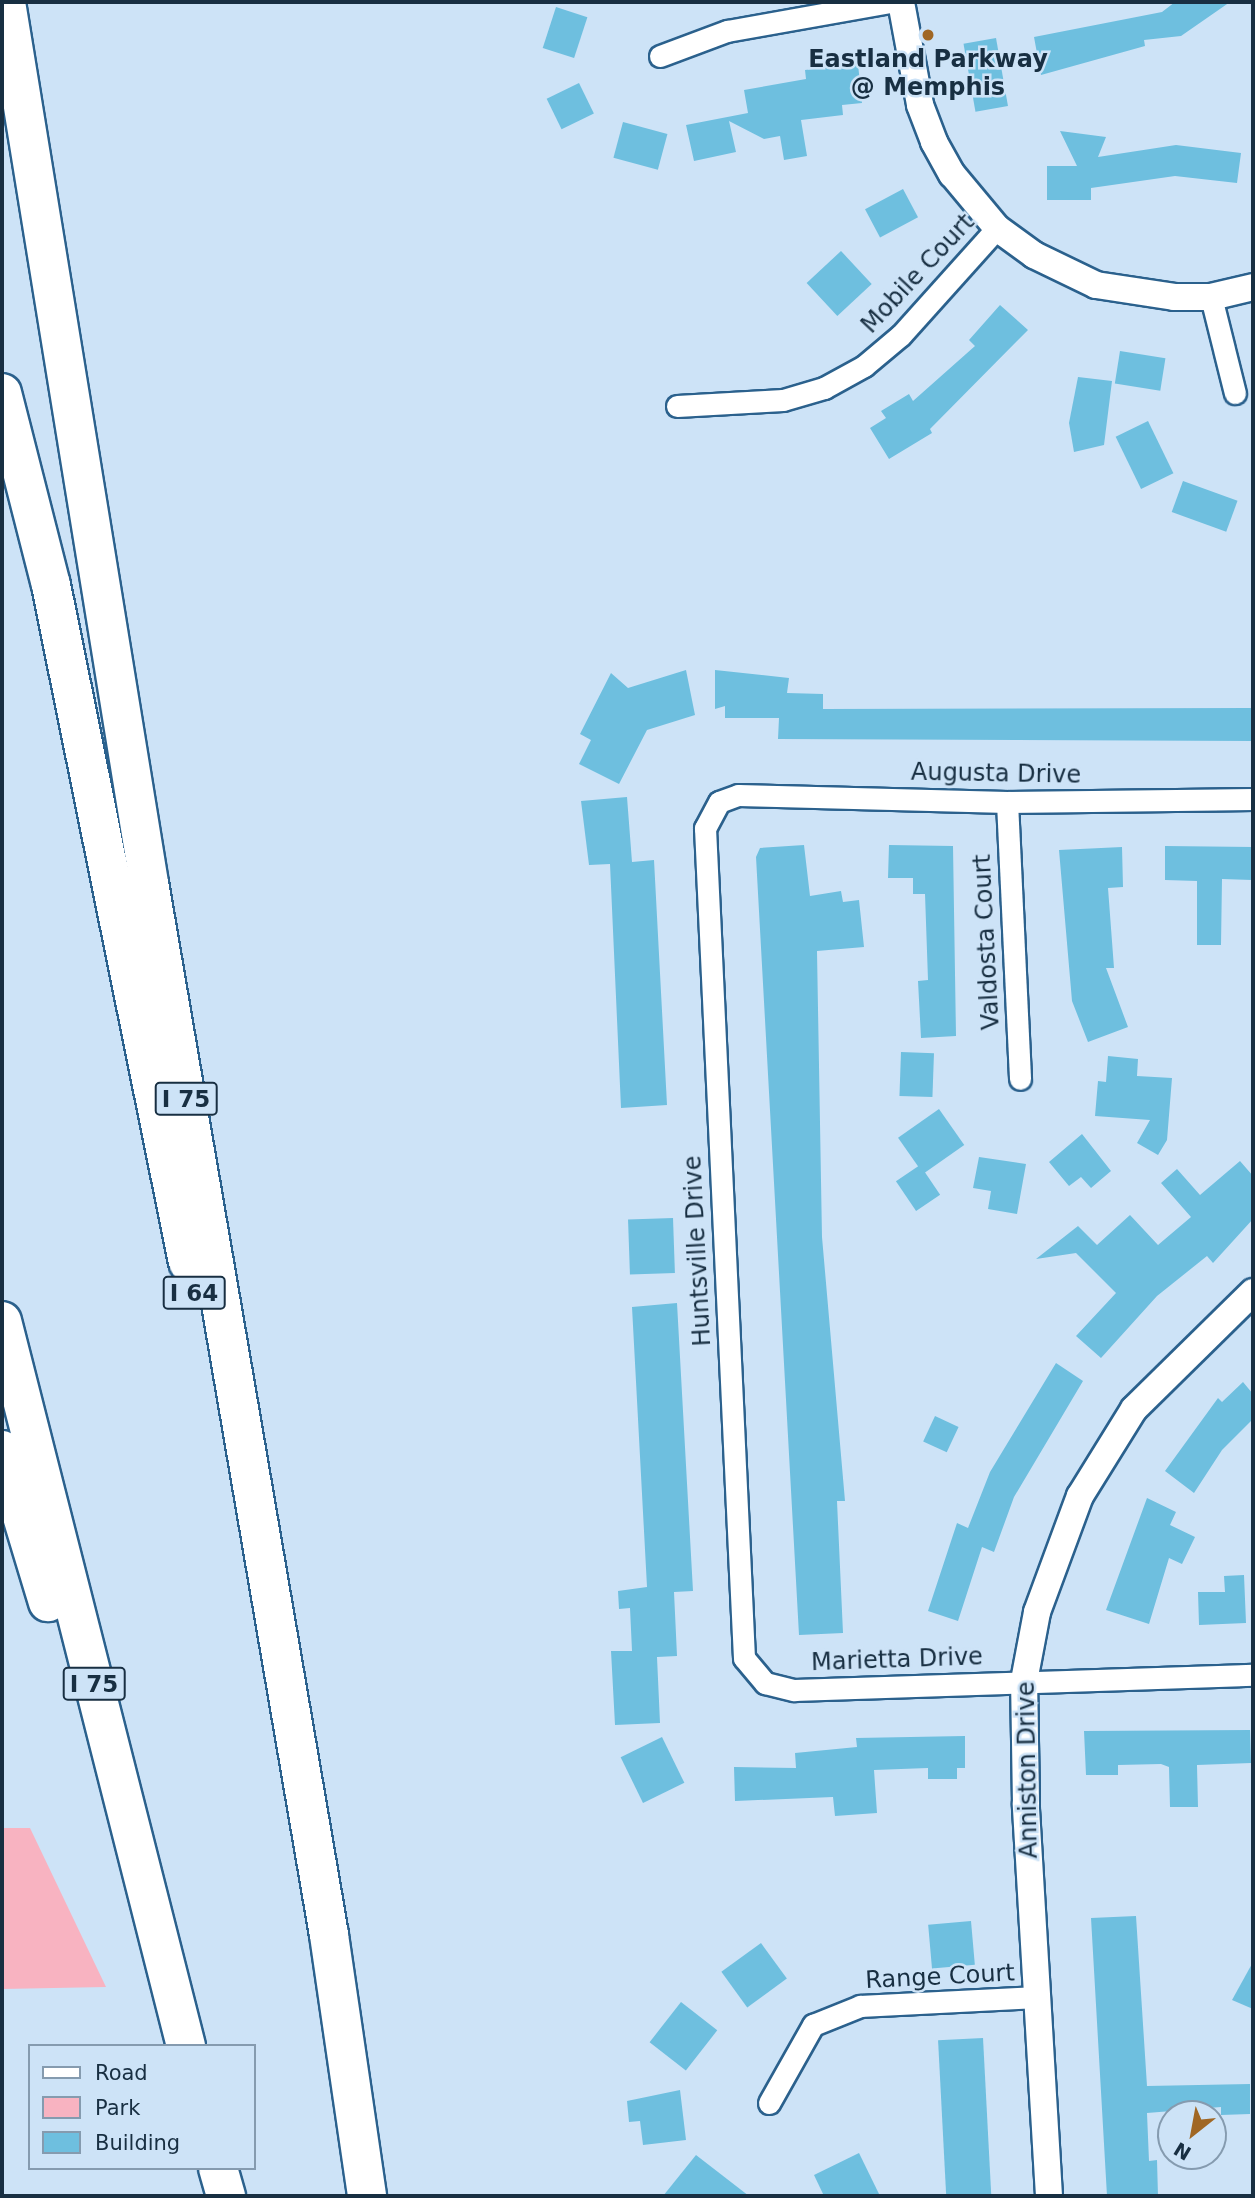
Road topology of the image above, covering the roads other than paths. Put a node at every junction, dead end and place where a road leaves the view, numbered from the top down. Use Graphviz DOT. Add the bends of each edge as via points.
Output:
graph roads {
  1 [pos="6,2"];
  2 [pos="890,2"];
  3 [pos="901,2"];
  4 [pos="660,56"];
  5 [pos="997,228"];
  6 [pos="1253,287"];
  7 [pos="1211,297"];
  8 [pos="2,393"];
  9 [pos="1235,393"];
  10 [pos="677,406"];
  11 [pos="738,795"];
  12 [pos="1253,799"];
  13 [pos="1007,802"];
  14 [pos="1020,1079"];
  15 [pos="1253,1292"];
  16 [pos="2,1321"];
  17 [pos="2,1450"];
  18 [pos="1253,1675"];
  19 [pos="1024,1681"];
  20 [pos="794,1690"];
  21 [pos="1037,1997"];
  22 [pos="183,2044"];
  23 [pos="183,2044"];
  24 [pos="769,2103"];
  25 [pos="219,2170"];
  26 [pos="226,2196"];
  27 [pos="366,2196"];
  28 [pos="1049,2196"];
  1 -- 27 [label="highway, I 75" via="149,883 329,1935"];
  2 -- 4 [label="street" via="727,31"];
  3 -- 5 [label="street" via="920,104 934,142 952,174"];
  5 -- 7 [label="street" via="1034,255 1096,285 1133,294"];
  5 -- 10 [label="street, Mobile Court" via="901,335 854,372 782,400"];
  6 -- 7 [label="street"];
  7 -- 9 [label="street"];
  8 -- 27 [label="highway, I 64" via="51,585 133,988 303,1847"];
  11 -- 13 [label="street, Augusta Drive"];
  11 -- 20 [label="street, Huntsville Drive" via="719,802 705,828 744,1658 765,1683"];
  12 -- 13 [label="street, Augusta Drive"];
  13 -- 14 [label="street, Valdosta Court"];
  15 -- 19 [label="street, Anniston Drive" via="1167,1370 1106,1450 1054,1559"];
  16 -- 22 [label="highway, I 75"];
  17 -- 23 [label="highway"];
  18 -- 19 [label="street, Marietta Drive"];
  19 -- 20 [label="street, Marietta Drive"];
  19 -- 21 [label="street, Anniston Drive"];
  21 -- 24 [label="street, Range Court" via="860,2006 813,2025"];
  21 -- 28 [label="street, Anniston Drive"];
  25 -- 26 [label="highway"];
}
